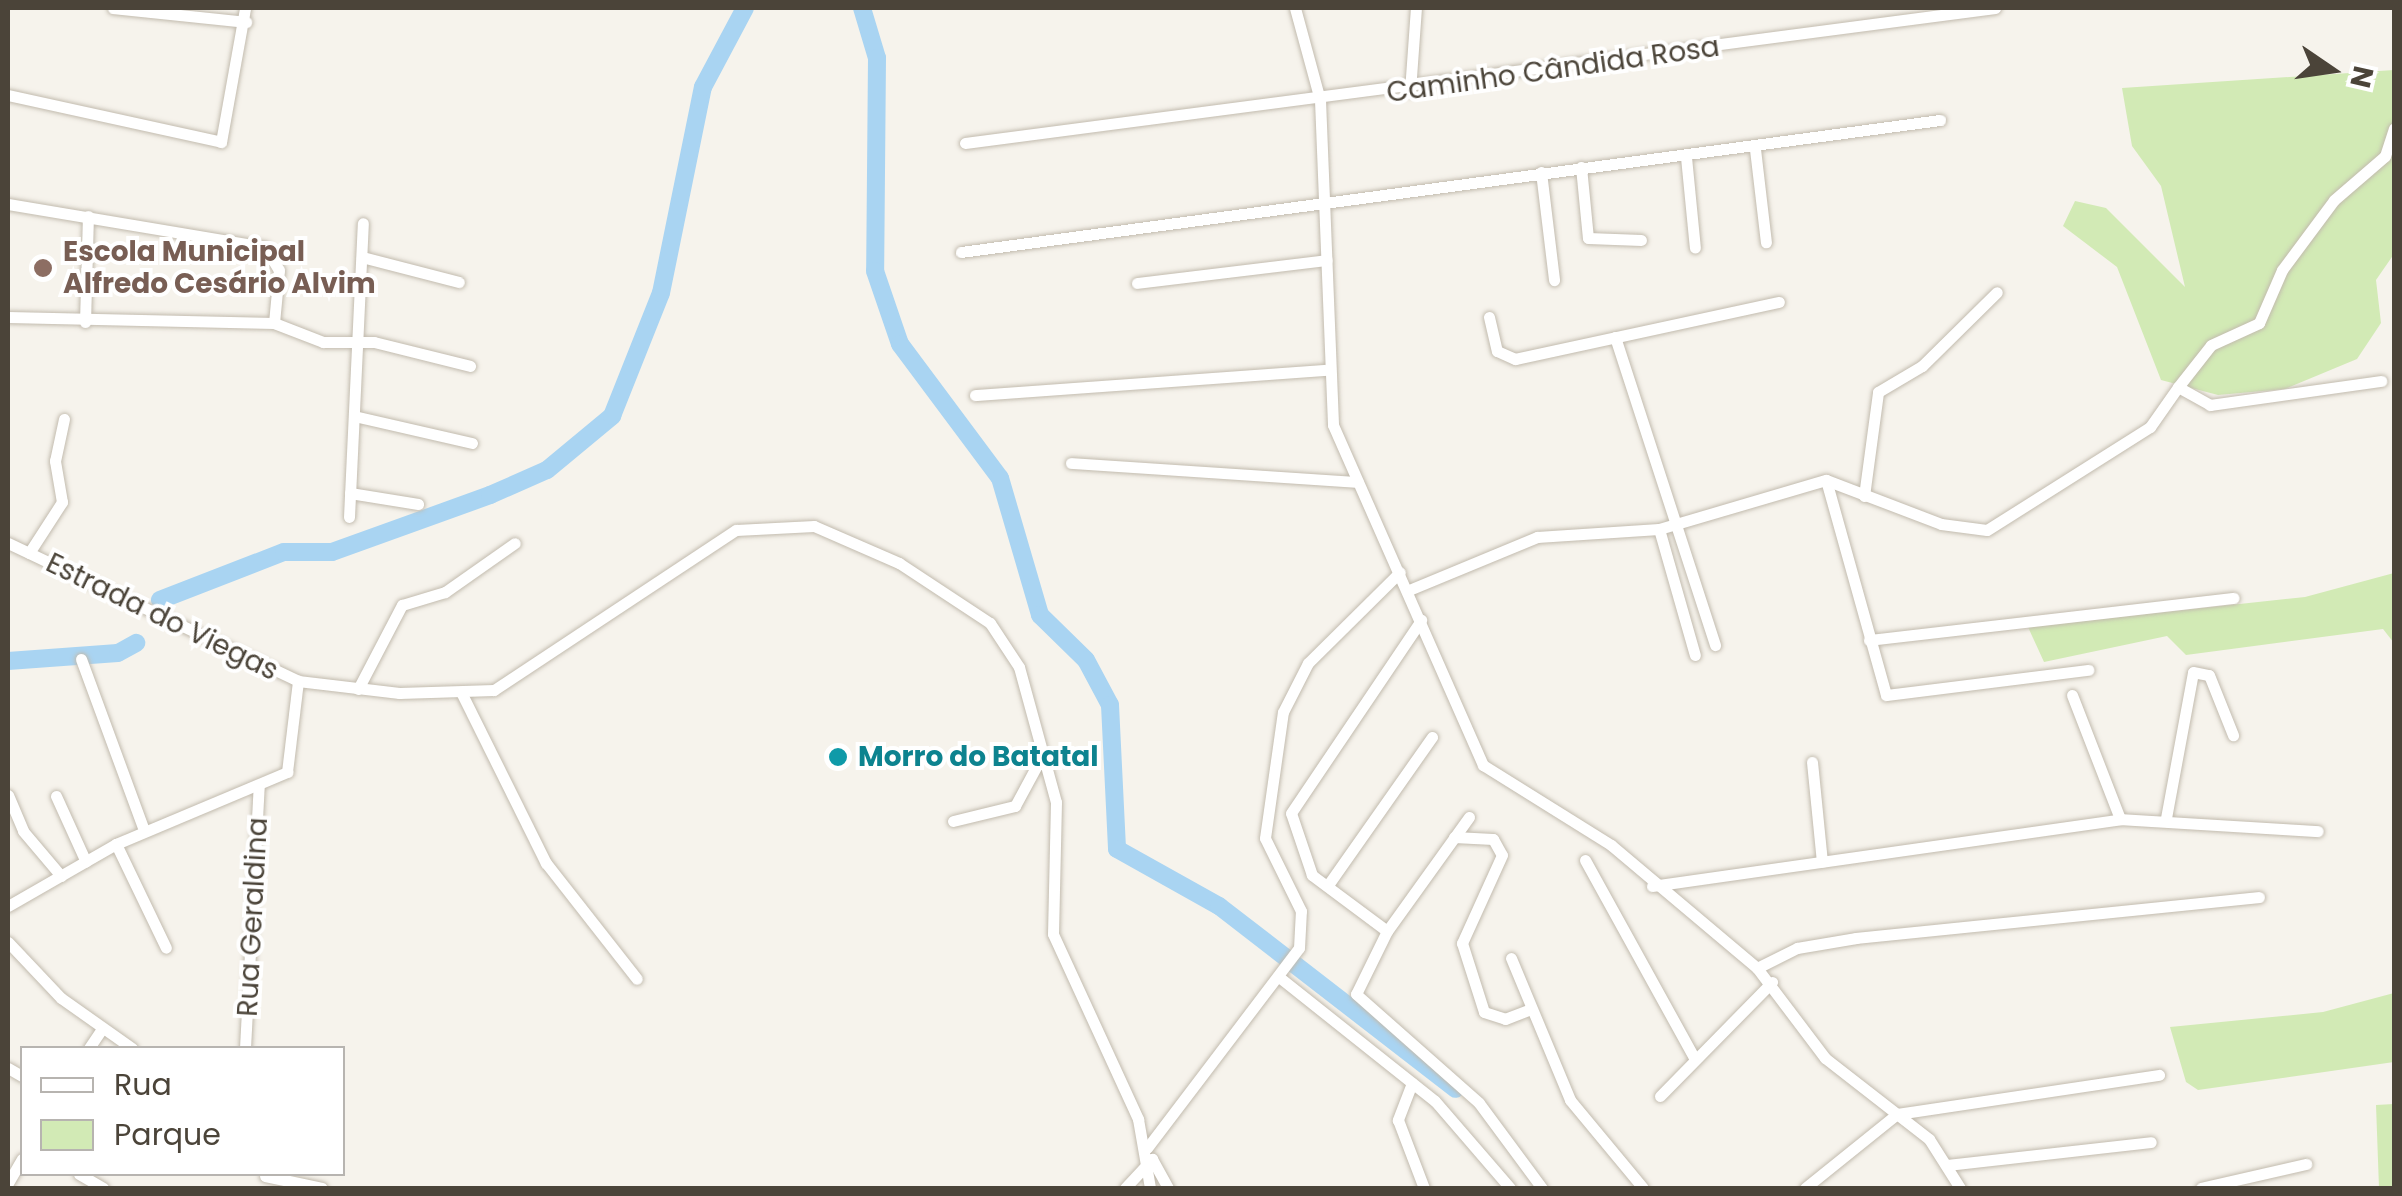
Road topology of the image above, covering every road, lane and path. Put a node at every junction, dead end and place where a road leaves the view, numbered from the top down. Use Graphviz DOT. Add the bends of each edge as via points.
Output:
graph roads {
  1 [pos="113,8"];
  2 [pos="245,8"];
  3 [pos="1294,8"];
  4 [pos="1416,8"];
  5 [pos="1995,8"];
  6 [pos="154,12"];
  7 [pos="246,22"];
  8 [pos="1410,91"];
  9 [pos="8,95"];
  10 [pos="1320,100"];
  11 [pos="1940,120"];
  12 [pos="2394,128"];
  13 [pos="965,143"];
  14 [pos="1755,149"];
  15 [pos="1686,157"];
  16 [pos="1581,167"];
  17 [pos="1541,172"];
  18 [pos="1328,202"];
  19 [pos="8,204"];
  20 [pos="88,216"];
  21 [pos="363,223"];
  22 [pos="1641,240"];
  23 [pos="1766,242"];
  24 [pos="1695,248"];
  25 [pos="961,252"];
  26 [pos="362,257"];
  27 [pos="1327,260"];
  28 [pos="1554,280"];
  29 [pos="458,282"];
  30 [pos="1137,284"];
  31 [pos="1998,292"];
  32 [pos="1779,302"];
  33 [pos="8,318"];
  34 [pos="1488,318"];
  35 [pos="85,322"];
  36 [pos="274,323"];
  37 [pos="1615,338"];
  38 [pos="356,346"];
  39 [pos="470,366"];
  40 [pos="1325,370"];
  41 [pos="2381,381"];
  42 [pos="2178,387"];
  43 [pos="975,395"];
  44 [pos="354,416"];
  45 [pos="64,419"];
  46 [pos="472,443"];
  47 [pos="1072,462"];
  48 [pos="1826,480"];
  49 [pos="1357,482"];
  50 [pos="350,494"];
  51 [pos="1864,496"];
  52 [pos="418,504"];
  53 [pos="349,517"];
  54 [pos="1676,523"];
  55 [pos="1659,530"];
  56 [pos="8,542"];
  57 [pos="516,544"];
  58 [pos="29,553"];
  59 [pos="1400,572"];
  60 [pos="1409,590"];
  61 [pos="2234,598"];
  62 [pos="1420,620"];
  63 [pos="1868,640"];
  64 [pos="1715,645"];
  65 [pos="1695,656"];
  66 [pos="82,660"];
  67 [pos="2088,670"];
  68 [pos="298,682"];
  69 [pos="358,689"];
  70 [pos="462,694"];
  71 [pos="2072,696"];
  72 [pos="2233,735"];
  73 [pos="1432,738"];
  74 [pos="1043,754"];
  75 [pos="1812,762"];
  76 [pos="259,785"];
  77 [pos="8,795"];
  78 [pos="56,796"];
  79 [pos="1469,816"];
  80 [pos="2166,818"];
  81 [pos="2120,819"];
  82 [pos="953,821"];
  83 [pos="144,830"];
  84 [pos="2318,831"];
  85 [pos="1454,837"];
  86 [pos="116,844"];
  87 [pos="1585,860"];
  88 [pos="86,862"];
  89 [pos="1822,862"];
  90 [pos="62,876"];
  91 [pos="1328,885"];
  92 [pos="1652,886"];
  93 [pos="2259,897"];
  94 [pos="8,906"];
  95 [pos="1388,931"];
  96 [pos="8,942"];
  97 [pos="166,948"];
  98 [pos="1511,958"];
  99 [pos="1756,968"];
  100 [pos="1281,975"];
  101 [pos="637,979"];
  102 [pos="1772,982"];
  103 [pos="1529,1010"];
  104 [pos="101,1030"];
  105 [pos="90,1046"];
  106 [pos="129,1046"];
  107 [pos="245,1046"];
  108 [pos="1695,1059"];
  109 [pos="2159,1074"];
  110 [pos="1454,1082"];
  111 [pos="1412,1083"];
  112 [pos="1660,1096"];
  113 [pos="1435,1101"];
  114 [pos="1898,1114"];
  115 [pos="2151,1142"];
  116 [pos="1147,1154"];
  117 [pos="2306,1164"];
  118 [pos="1947,1166"];
  119 [pos="268,1176"];
  120 [pos="322,1188"];
  121 [pos="1125,1188"];
  122 [pos="1150,1188"];
  123 [pos="1168,1188"];
  124 [pos="1424,1188"];
  125 [pos="1510,1188"];
  126 [pos="1542,1188"];
  127 [pos="1643,1188"];
  128 [pos="1805,1188"];
  129 [pos="1960,1188"];
  130 [pos="2201,1188"];
  1 -- 6 [label="street"];
  2 -- 7 [label="street"];
  3 -- 10 [label="street"];
  4 -- 8 [label="street"];
  5 -- 8 [label="street, Caminho Cândida Rosa"];
  6 -- 7 [label="street"];
  7 -- 9 [label="street" via="222,142"];
  8 -- 10 [label="street, Caminho Cândida Rosa"];
  10 -- 13 [label="street, Caminho Cândida Rosa"];
  10 -- 18 [label="street"];
  11 -- 14 [label="street"];
  12 -- 42 [label="street" via="2384,156 2334,200 2282,270 2259,322 2211,345"];
  14 -- 15 [label="street"];
  14 -- 23 [label="street"];
  15 -- 16 [label="street"];
  15 -- 24 [label="street"];
  16 -- 17 [label="street"];
  16 -- 22 [label="street" via="1588,238"];
  17 -- 18 [label="street"];
  17 -- 28 [label="street"];
  18 -- 25 [label="street"];
  18 -- 27 [label="street"];
  19 -- 20 [label="street"];
  20 -- 35 [label="street"];
  20 -- 36 [label="street" via="265,247 279,270"];
  21 -- 26 [label="street"];
  26 -- 29 [label="street"];
  26 -- 38 [label="street"];
  27 -- 30 [label="street"];
  27 -- 40 [label="street"];
  31 -- 51 [label="street" via="1922,366 1878,392"];
  32 -- 37 [label="street"];
  33 -- 35 [label="street"];
  34 -- 37 [label="street" via="1497,351 1509,358"];
  35 -- 36 [label="street"];
  36 -- 38 [label="street"];
  37 -- 54 [label="street"];
  38 -- 39 [label="street"];
  38 -- 44 [label="street"];
  40 -- 43 [label="street"];
  40 -- 49 [label="street" via="1333,426"];
  41 -- 42 [label="street" via="2210,405"];
  42 -- 51 [label="street" via="2150,427 1987,530"];
  44 -- 46 [label="street"];
  44 -- 50 [label="street"];
  45 -- 58 [label="street" via="55,461 62,502"];
  47 -- 49 [label="street"];
  48 -- 51 [label="street"];
  48 -- 54 [label="street"];
  48 -- 63 [label="street"];
  49 -- 59 [label="street"];
  50 -- 52 [label="street"];
  50 -- 53 [label="street"];
  54 -- 55 [label="street"];
  54 -- 64 [label="street"];
  55 -- 60 [label="street" via="1537,536"];
  55 -- 65 [label="street"];
  56 -- 58 [label="street, Estrada do Viegas"];
  57 -- 69 [label="street" via="445,592 402,605"];
  58 -- 68 [label="street, Estrada do Viegas"];
  59 -- 60 [label="street"];
  59 -- 100 [label="street" via="1308,663 1283,712 1264,838 1302,911 1299,948"];
  60 -- 62 [label="street"];
  61 -- 63 [label="street"];
  62 -- 91 [label="street" via="1295,798 1290,828 1305,864"];
  62 -- 92 [label="street" via="1483,765 1524,799 1611,845"];
  63 -- 67 [label="street" via="1886,694"];
  66 -- 83 [label="street"];
  68 -- 69 [label="street, Estrada do Viegas"];
  68 -- 76 [label="street" via="292,765"];
  69 -- 70 [label="street, Estrada do Viegas"];
  70 -- 74 [label="street, Estrada do Viegas" via="528,671 620,600 736,530 814,526 866,544 990,623 1019,668"];
  70 -- 101 [label="street" via="546,863"];
  71 -- 81 [label="street"];
  72 -- 80 [label="street" via="2209,675 2193,672"];
  73 -- 91 [label="street"];
  74 -- 82 [label="street" via="1016,806"];
  74 -- 116 [label="street, Estrada do Viegas" via="1059,827 1054,934 1106,1036"];
  75 -- 89 [label="street"];
  76 -- 83 [label="street"];
  76 -- 107 [label="street, Rua Geraldina"];
  77 -- 90 [label="street" via="23,831"];
  78 -- 88 [label="street"];
  79 -- 85 [label="street"];
  80 -- 81 [label="street"];
  80 -- 84 [label="street"];
  81 -- 89 [label="street"];
  83 -- 86 [label="street"];
  85 -- 95 [label="street"];
  85 -- 103 [label="street" via="1493,839 1502,855 1462,943 1484,1012 1505,1020"];
  86 -- 88 [label="street"];
  86 -- 97 [label="street"];
  87 -- 108 [label="street"];
  88 -- 90 [label="street"];
  89 -- 92 [label="street"];
  90 -- 94 [label="street"];
  91 -- 95 [label="street"];
  92 -- 99 [label="street"];
  93 -- 99 [label="street" via="1840,941"];
  95 -- 110 [label="street" via="1358,981 1358,1002"];
  96 -- 104 [label="street"];
  98 -- 103 [label="street"];
  99 -- 102 [label="street"];
  100 -- 111 [label="street"];
  100 -- 116 [label="street"];
  102 -- 108 [label="street"];
  102 -- 114 [label="street" via="1825,1058"];
  103 -- 127 [label="street" via="1570,1100"];
  104 -- 105 [label="street"];
  104 -- 106 [label="street"];
  108 -- 112 [label="street"];
  109 -- 114 [label="street"];
  110 -- 113 [label="street"];
  110 -- 126 [label="street"];
  111 -- 113 [label="street"];
  111 -- 124 [label="street" via="1398,1120"];
  113 -- 125 [label="street"];
  114 -- 118 [label="street"];
  114 -- 128 [label="street"];
  115 -- 118 [label="street"];
  116 -- 121 [label="street"];
  116 -- 122 [label="street, Estrada do Viegas"];
  116 -- 123 [label="street, Estrada do Viegas"];
  117 -- 130 [label="street"];
  118 -- 129 [label="street"];
  119 -- 120 [label="street"];
}
